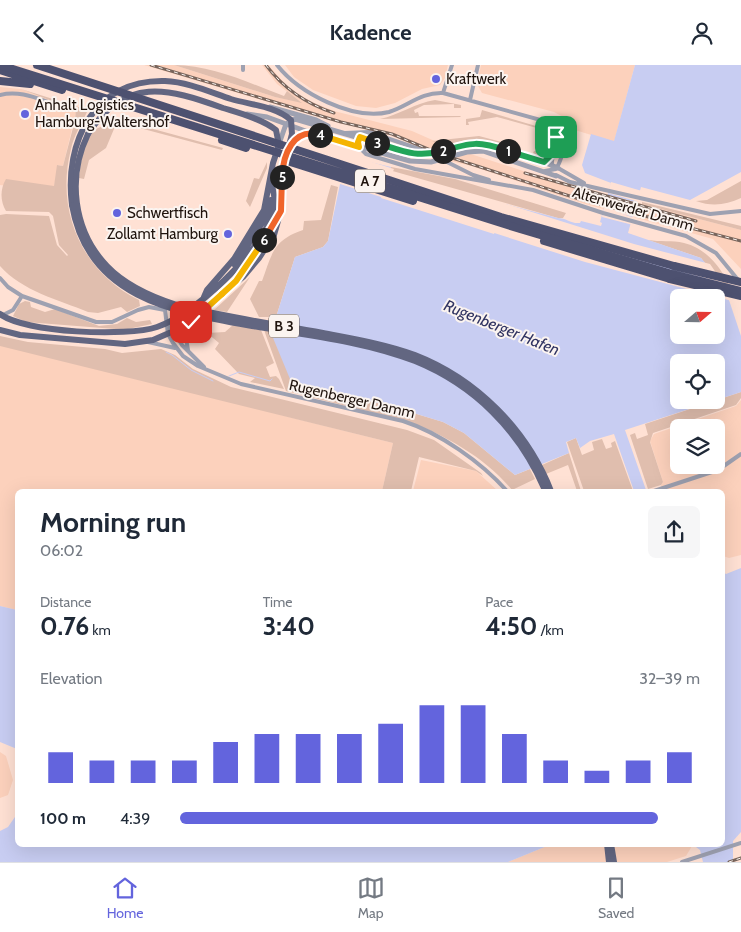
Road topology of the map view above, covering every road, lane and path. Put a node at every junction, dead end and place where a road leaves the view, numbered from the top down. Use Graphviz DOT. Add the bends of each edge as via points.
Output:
graph roads {
  1 [pos="0,65"];
  2 [pos="37,65"];
  3 [pos="277,65"];
  4 [pos="452,65"];
  5 [pos="478,65"];
  6 [pos="0,70"];
  7 [pos="0,81"];
  8 [pos="62,90"];
  9 [pos="442,93"];
  10 [pos="0,95"];
  11 [pos="470,99"];
  12 [pos="54,103"];
  13 [pos="260,106"];
  14 [pos="237,113"];
  15 [pos="543,119"];
  16 [pos="290,124"];
  17 [pos="338,131"];
  18 [pos="85,132"];
  19 [pos="311,133"];
  20 [pos="344,133"];
  21 [pos="376,135"];
  22 [pos="360,137"];
  23 [pos="290,144"];
  24 [pos="279,145"];
  25 [pos="359,147"];
  26 [pos="553,153"];
  27 [pos="544,162"];
  28 [pos="554,168"];
  29 [pos="540,171"];
  30 [pos="556,176"];
  31 [pos="270,178"];
  32 [pos="501,183"];
  33 [pos="588,185"];
  34 [pos="741,211"];
  35 [pos="0,278"];
  36 [pos="741,284"];
  37 [pos="741,291"];
  38 [pos="22,296"];
  39 [pos="741,296"];
  40 [pos="204,297"];
  41 [pos="1,315"];
  42 [pos="168,323"];
  43 [pos="189,323"];
  44 [pos="1,331"];
  45 [pos="171,333"];
  46 [pos="146,342"];
  47 [pos="177,349"];
  48 [pos="189,352"];
  49 [pos="204,367"];
  50 [pos="741,455"];
  51 [pos="506,489"];
  52 [pos="545,489"];
  53 [pos="550,489"];
  54 [pos="660,489"];
  55 [pos="739,843"];
  56 [pos="607,847"];
  57 [pos="612,847"];
  58 [pos="609,862"];
  59 [pos="614,862"];
  60 [pos="682,862"];
  1 -- 37 [label="highway, A 7, bridge" via="520,229"];
  2 -- 36 [label="highway, A 7, bridge" via="501,217"];
  3 -- 9 [label="street" via="291,81 312,95 364,113 391,111 425,95"];
  4 -- 9 [label="street"];
  5 -- 11 [label="street"];
  6 -- 8 [label="highway, A 7"];
  7 -- 8 [label="highway"];
  8 -- 39 [label="highway, A 7, bridge" via="603,260"];
  9 -- 11 [label="street"];
  10 -- 12 [label="street" via="25,94"];
  11 -- 15 [label="street"];
  13 -- 16 [label="main road, B 3" via="283,115"];
  13 -- 17 [label="street, Altenwerder Damm" via="309,117"];
  13 -- 18 [label="main road, B 3" via="182,83 151,81 109,97 93,111"];
  14 -- 16 [label="street"];
  14 -- 18 [label="main road, B 3" via="179,93 146,92 114,104"];
  14 -- 24 [label="main road, B 3" via="273,128"];
  15 -- 26 [label="street" via="555,133"];
  15 -- 28 [label="street" via="555,124 562,133 563,147"];
  16 -- 17 [label="street, Altenwerder Damm" via="299,120"];
  16 -- 19 [label="street, Altenwerder Damm"];
  16 -- 23 [label="main road"];
  16 -- 24 [label="street"];
  17 -- 20 [label="street, Altenwerder Damm"];
  18 -- 52 [label="main road, B 3, bridge" via="76,147 71,170 74,217 91,254 119,283 165,307 362,345 435,370 464,388 500,420 527,455"];
  18 -- 53 [label="main road, B 3, bridge" via="76,176 79,214 94,249 122,279 177,305 379,344 416,355 479,392 508,420 532,453"];
  19 -- 23 [label="street" via="303,134"];
  19 -- 25 [label="street, Altenwerder Damm"];
  20 -- 21 [label="street, Altenwerder Damm"];
  20 -- 22 [label="street, Altenwerder Damm"];
  21 -- 22 [label="street, Altenwerder Damm"];
  21 -- 32 [label="street, Altenwerder Damm, bridge" via="422,150 473,175"];
  22 -- 25 [label="street"];
  22 -- 27 [label="street, Altenwerder Damm" via="422,155 464,144 484,143"];
  23 -- 43 [label="main road" via="282,172 279,217 236,281"];
  24 -- 31 [label="main road"];
  25 -- 29 [label="street, Altenwerder Damm" via="422,163 483,151"];
  25 -- 32 [label="street, Altenwerder Damm" via="366,154 415,169"];
  26 -- 27 [label="street"];
  26 -- 28 [label="street"];
  27 -- 28 [label="street, Altenwerder Damm"];
  28 -- 29 [label="street"];
  28 -- 30 [label="street"];
  28 -- 33 [label="street"];
  29 -- 30 [label="street, Altenwerder Damm"];
  30 -- 33 [label="street"];
  31 -- 40 [label="main road" via="260,218"];
  31 -- 40 [label="main road" via="275,203 269,224 248,256"];
  32 -- 36 [label="street, Altenwerder Damm" via="686,235 723,259"];
  33 -- 34 [label="street" via="710,214"];
  35 -- 38 [label="street"];
  38 -- 41 [label="street" via="13,310"];
  38 -- 42 [label="street" via="100,323 112,322 153,307 165,310"];
  40 -- 42 [label="main road" via="188,312"];
  41 -- 42 [label="main road" via="32,327 120,333 144,331"];
  42 -- 45 [label="street"];
  43 -- 45 [label="main road"];
  43 -- 48 [label="street" via="186,338"];
  44 -- 46 [label="main road" via="89,342"];
  45 -- 46 [label="main road"];
  45 -- 47 [label="street, Rugenberger Damm"];
  45 -- 48 [label="street, Rugenberger Damm"];
  46 -- 47 [label="street"];
  47 -- 49 [label="street, Rugenberger Damm" via="192,363"];
  48 -- 49 [label="street, Rugenberger Damm"];
  49 -- 51 [label="street, Rugenberger Damm" via="241,384 420,427 478,464"];
  50 -- 54 [label="street" via="718,470"];
  55 -- 60 [label="street"];
  56 -- 58 [label="main road"];
  57 -- 59 [label="main road"];
}
